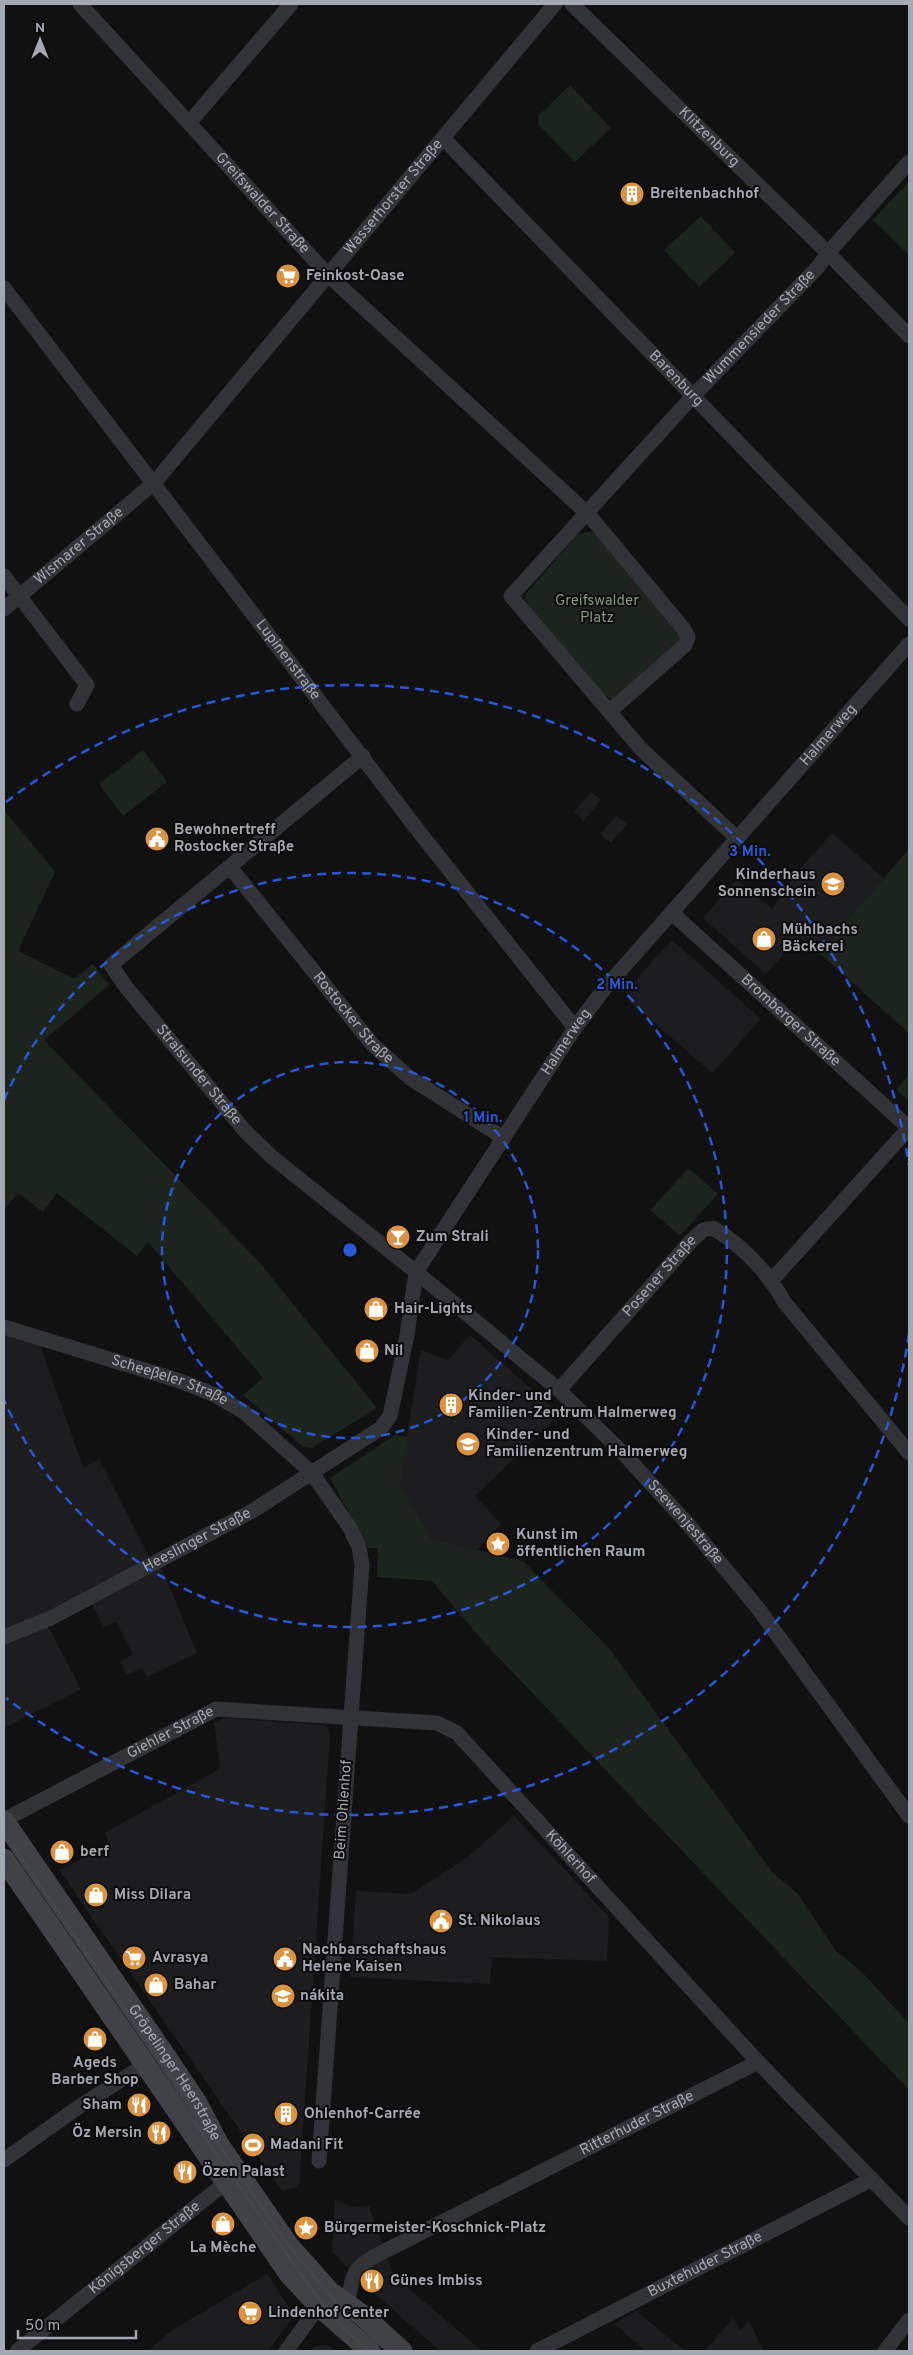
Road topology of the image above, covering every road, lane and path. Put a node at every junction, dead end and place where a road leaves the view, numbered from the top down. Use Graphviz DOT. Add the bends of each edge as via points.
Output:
graph roads {
  1 [pos="80,4"];
  2 [pos="292,4"];
  3 [pos="555,4"];
  4 [pos="572,4"];
  5 [pos="189,123"];
  6 [pos="443,138"];
  7 [pos="909,162"];
  8 [pos="828,253"];
  9 [pos="328,275"];
  10 [pos="4,288"];
  11 [pos="909,336"];
  12 [pos="692,396"];
  13 [pos="154,483"];
  14 [pos="588,514"];
  15 [pos="4,576"];
  16 [pos="20,596"];
  17 [pos="4,609"];
  18 [pos="909,619"];
  19 [pos="909,644"];
  20 [pos="77,704"];
  21 [pos="610,711"];
  22 [pos="363,756"];
  23 [pos="737,838"];
  24 [pos="230,867"];
  25 [pos="672,913"];
  26 [pos="575,1028"];
  27 [pos="909,1128"];
  28 [pos="504,1138"];
  29 [pos="416,1272"];
  30 [pos="772,1280"];
  31 [pos="4,1327"];
  32 [pos="559,1390"];
  33 [pos="381,1428"];
  34 [pos="909,1453"];
  35 [pos="312,1473"];
  36 [pos="4,1637"];
  37 [pos="351,1718"];
  38 [pos="909,1816"];
  39 [pos="4,1820"];
  40 [pos="4,1859"];
  41 [pos="758,2062"];
  42 [pos="145,2065"];
  43 [pos="4,2160"];
  44 [pos="319,2161"];
  45 [pos="872,2179"];
  46 [pos="225,2183"];
  47 [pos="909,2218"];
  48 [pos="325,2299"];
  49 [pos="348,2304"];
  50 [pos="909,2320"];
  51 [pos="16,2351"];
  52 [pos="286,2351"];
  53 [pos="370,2351"];
  54 [pos="402,2351"];
  55 [pos="537,2351"];
  56 [pos="885,2351"];
  1 -- 5 [label="street, Greifswalder Straße"];
  2 -- 5 [label="street"];
  3 -- 6 [label="street, Wasserhorster Straße"];
  4 -- 8 [label="street, Klitzenburg"];
  5 -- 9 [label="street, Greifswalder Straße"];
  6 -- 9 [label="street, Wasserhorster Straße"];
  6 -- 12 [label="street, Barenburg"];
  7 -- 8 [label="street, Wummensieder Straße"];
  8 -- 11 [label="street, Klitzenburg"];
  8 -- 12 [label="street, Wummensieder Straße" via="818,268"];
  9 -- 13 [label="street, Wasserhorster Straße"];
  9 -- 14 [label="street, Greifswalder Straße"];
  10 -- 13 [label="street, Lupinenstraße"];
  12 -- 14 [label="street, Wummensieder Straße"];
  12 -- 18 [label="street, Barenburg"];
  13 -- 16 [label="street, Wismarer Straße"];
  13 -- 22 [label="street, Lupinenstraße"];
  14 -- 21 [label="street" via="511,596"];
  14 -- 21 [label="street" via="688,637 685,645"];
  15 -- 16 [label="street"];
  16 -- 17 [label="street, Wismarer Straße"];
  16 -- 20 [label="street" via="87,685"];
  19 -- 23 [label="street, Halmerweg"];
  21 -- 23 [label="street" via="641,749"];
  22 -- 24 [label="street"];
  22 -- 26 [label="street, Lupinenstraße"];
  23 -- 25 [label="street, Halmerweg"];
  24 -- 28 [label="street, Rostocker Straße" via="372,1044 410,1078"];
  24 -- 29 [label="street, Stralsunder Straße" via="111,965 245,1131 272,1157"];
  25 -- 26 [label="street, Halmerweg" via="604,989"];
  25 -- 27 [label="street, Bromberger Straße"];
  26 -- 28 [label="street, Halmerweg"];
  27 -- 30 [label="street"];
  28 -- 29 [label="street, Halmerweg"];
  29 -- 32 [label="street, Seewenjestraße"];
  29 -- 33 [label="street, Halmerweg" via="407,1336 390,1416"];
  30 -- 32 [label="street, Posener Straße" via="726,1236 713,1228 703,1230"];
  30 -- 34 [label="street, Posener Straße" via="785,1303"];
  31 -- 35 [label="street, Scheeßeler Straße" via="180,1380 215,1395 251,1418"];
  32 -- 38 [label="street, Seewenjestraße" via="623,1453 728,1571 788,1647"];
  33 -- 35 [label="street, Heeslinger Straße"];
  35 -- 36 [label="street, Heeslinger Straße" via="246,1514 51,1618"];
  35 -- 37 [label="street, Beim Ohlenhof" via="350,1528 359,1547 362,1565"];
  37 -- 39 [label="street, Giehler Straße" via="216,1709"];
  37 -- 41 [label="street, Köhlerhof" via="437,1723 457,1733"];
  37 -- 44 [label="street, Beim Ohlenhof"];
  39 -- 48 [label="main road, Gröpelinger Heerstraße" via="198,2103 219,2145"];
  40 -- 42 [label="main road, Gröpelinger Heerstraße"];
  41 -- 45 [label="street"];
  41 -- 49 [label="street, Ritterhuder Straße" via="373,2257 357,2267"];
  42 -- 43 [label="street"];
  42 -- 46 [label="main road, Gröpelinger Heerstraße"];
  45 -- 47 [label="street"];
  45 -- 55 [label="street, Buxtehuder Straße"];
  46 -- 48 [label="main road, Gröpelinger Heerstraße" via="290,2275"];
  46 -- 51 [label="street, Königsberger Straße"];
  48 -- 49 [label="main road, Gröpelinger Heerstraße"];
  48 -- 52 [label="street"];
  48 -- 53 [label="main road, Gröpelinger Heerstraße"];
  49 -- 54 [label="main road, Gröpelinger Heerstraße"];
  50 -- 56 [label="street"];
}
